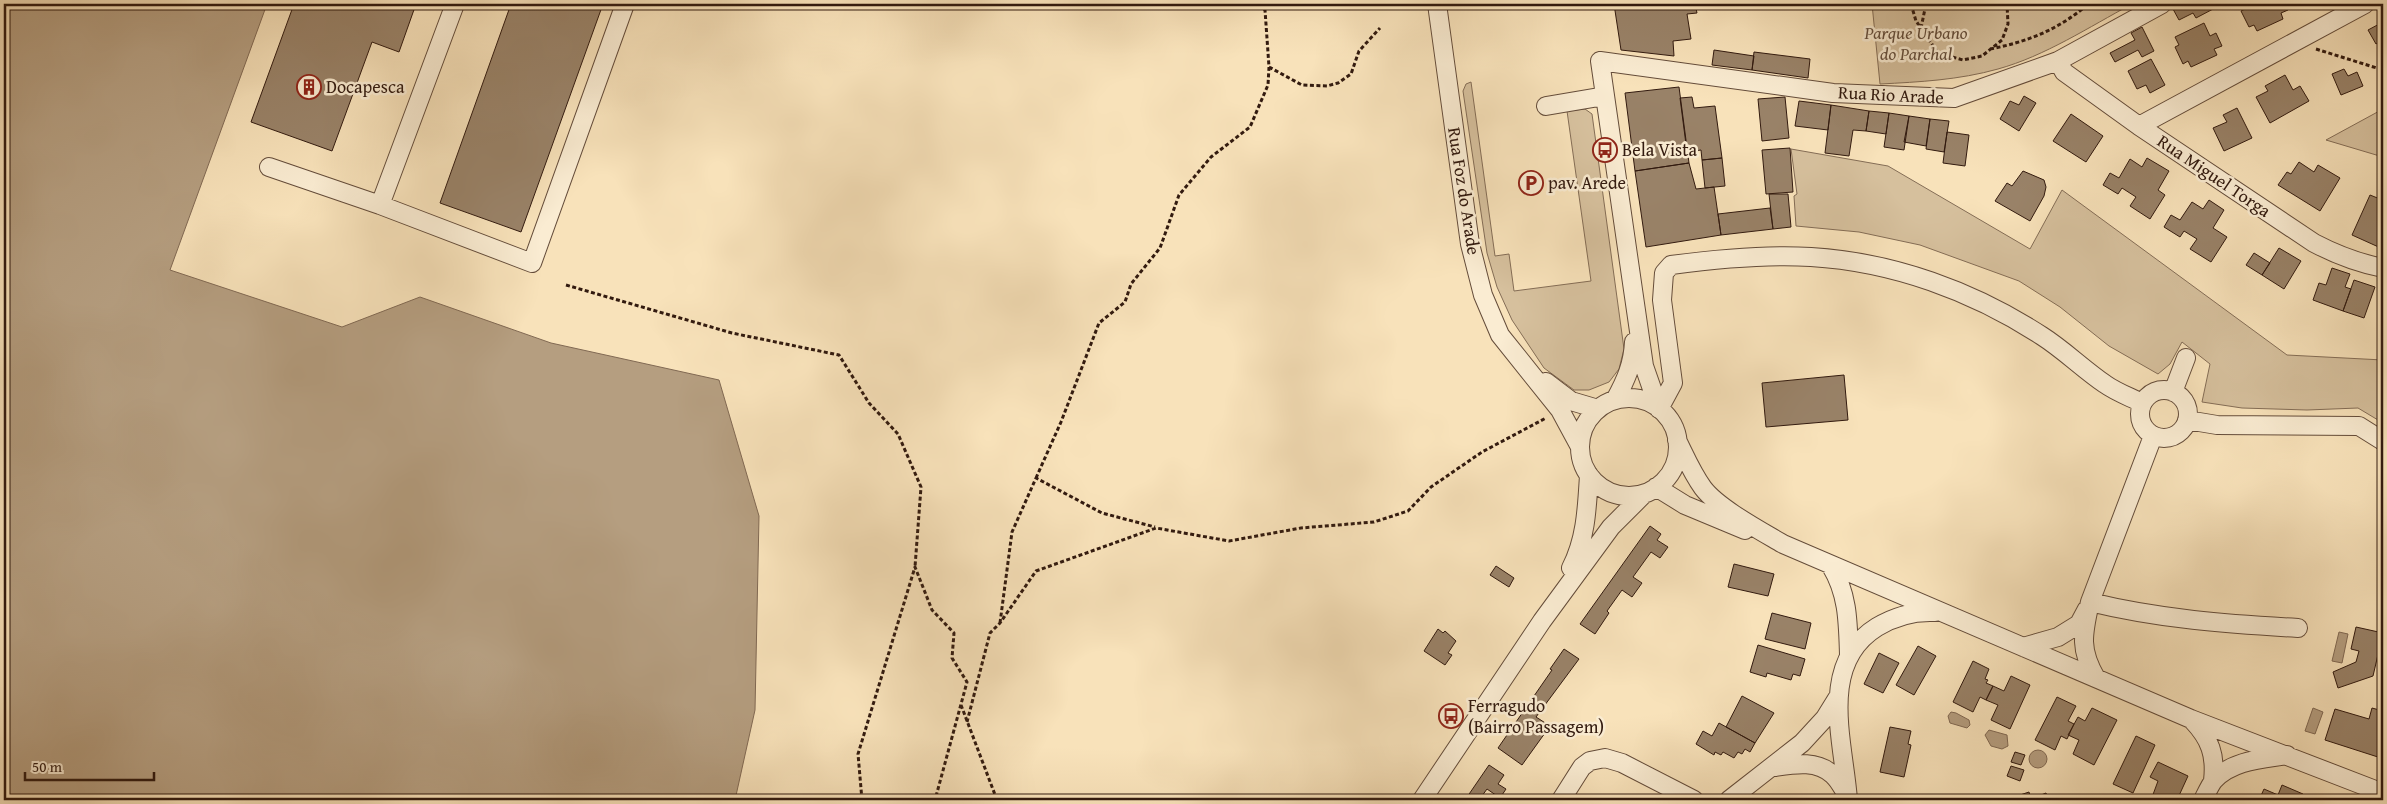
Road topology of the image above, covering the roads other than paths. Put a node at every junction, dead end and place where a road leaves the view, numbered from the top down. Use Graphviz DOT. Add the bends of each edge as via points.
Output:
graph roads {
  1 [pos="455,4"];
  2 [pos="625,4"];
  3 [pos="1437,4"];
  4 [pos="2162,4"];
  5 [pos="2365,4"];
  6 [pos="2058,61"];
  7 [pos="1605,96"];
  8 [pos="1546,106"];
  9 [pos="2139,126"];
  10 [pos="269,166"];
  11 [pos="380,205"];
  12 [pos="2383,268"];
  13 [pos="1634,302"];
  14 [pos="2186,358"];
  15 [pos="1527,366"];
  16 [pos="2173,392"];
  17 [pos="1615,400"];
  18 [pos="2142,403"];
  19 [pos="1598,409"];
  20 [pos="1660,409"];
  21 [pos="2187,420"];
  22 [pos="2153,436"];
  23 [pos="1677,440"];
  24 [pos="2383,441"];
  25 [pos="1580,448"];
  26 [pos="1589,475"];
  27 [pos="1650,490"];
  28 [pos="1784,544"];
  29 [pos="1831,566"];
  30 [pos="2090,602"];
  31 [pos="1941,612"];
  32 [pos="1542,622"];
  33 [pos="2298,628"];
  34 [pos="2023,647"];
  35 [pos="1849,654"];
  36 [pos="2096,678"];
  37 [pos="1838,697"];
  38 [pos="2191,719"];
  39 [pos="2289,755"];
  40 [pos="1775,767"];
  41 [pos="2214,781"];
  42 [pos="2382,794"];
  43 [pos="1848,799"];
  44 [pos="1422,800"];
  45 [pos="1561,800"];
  46 [pos="1694,800"];
  47 [pos="1730,800"];
  48 [pos="2203,800"];
  1 -- 11 [label="street"];
  2 -- 11 [label="street" via="532,264"];
  3 -- 15 [label="street, Rua Foz do Arade" via="1470,244 1483,296 1500,335"];
  4 -- 6 [label="street, Rua Rio Arade"];
  5 -- 9 [label="street"];
  6 -- 7 [label="street, Rua Rio Arade" via="1954,98 1833,93 1600,61"];
  6 -- 9 [label="street, Rua Miguel Torga" via="2064,72"];
  7 -- 8 [label="street"];
  7 -- 13 [label="street"];
  9 -- 12 [label="street, Rua Miguel Torga" via="2314,243 2337,255"];
  10 -- 11 [label="street"];
  13 -- 17 [label="street" via="1633,360"];
  13 -- 20 [label="street" via="1644,366"];
  14 -- 16 [label="street"];
  15 -- 19 [label="street, Rua Foz do Arade" via="1571,401"];
  15 -- 25 [label="street, Rua Foz do Arade" via="1560,410"];
  16 -- 18 [label="street" via="2153,392"];
  16 -- 21 [label="street" via="2187,406"];
  17 -- 19 [label="street"];
  17 -- 20 [label="street" via="1636,398"];
  18 -- 20 [label="street" via="2106,385 2034,331 1992,307 1932,280 1878,266 1811,257 1746,258 1671,265 1664,273 1662,300 1673,383"];
  18 -- 22 [label="street" via="2142,426"];
  19 -- 25 [label="street" via="1584,426"];
  20 -- 23 [label="street" via="1670,420"];
  21 -- 22 [label="street" via="2176,435 2168,438"];
  21 -- 24 [label="street" via="2217,425 2359,426"];
  22 -- 30 [label="street"];
  23 -- 27 [label="street" via="1674,465 1666,478"];
  23 -- 28 [label="street" via="1704,490 1739,518"];
  25 -- 26 [label="street, Rua Foz do Arade" via="1582,462"];
  26 -- 27 [label="street" via="1604,489 1614,493 1629,496"];
  26 -- 32 [label="street, Rua Foz do Arade" via="1587,515 1579,552"];
  27 -- 28 [label="street"];
  27 -- 32 [label="street" via="1611,527"];
  28 -- 29 [label="street"];
  29 -- 31 [label="street"];
  29 -- 35 [label="street" via="1845,597"];
  30 -- 33 [label="street" via="2155,616"];
  30 -- 34 [label="street" via="2078,624 2058,637"];
  30 -- 36 [label="street" via="2082,643 2087,663"];
  31 -- 34 [label="street"];
  31 -- 35 [label="street" via="1902,615 1882,624 1866,634"];
  32 -- 44 [label="street"];
  34 -- 36 [label="street"];
  35 -- 37 [label="street"];
  36 -- 38 [label="street"];
  37 -- 40 [label="street" via="1808,737"];
  37 -- 43 [label="street"];
  38 -- 39 [label="street"];
  38 -- 41 [label="street" via="2206,735 2213,751"];
  39 -- 41 [label="street" via="2247,762 2223,772"];
  39 -- 42 [label="street"];
  40 -- 43 [label="street" via="1816,765 1834,775"];
  40 -- 47 [label="street"];
  41 -- 48 [label="street"];
  45 -- 46 [label="street" via="1582,767 1590,761 1605,758 1622,763"];
}
